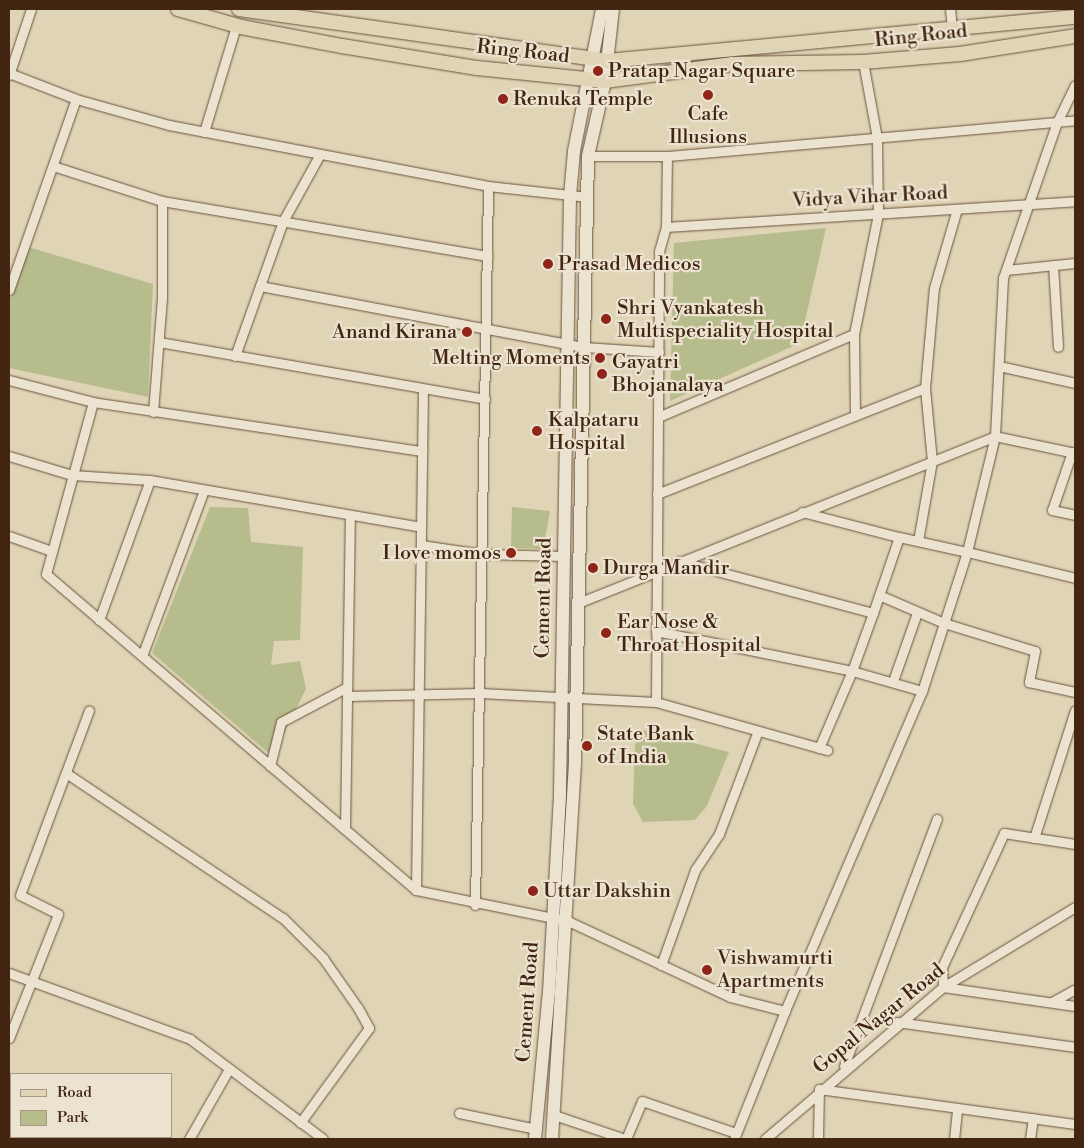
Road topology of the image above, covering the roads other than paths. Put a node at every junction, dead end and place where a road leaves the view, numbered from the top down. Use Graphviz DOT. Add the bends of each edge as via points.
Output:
graph roads {
  1 [pos="31,9"];
  2 [pos="178,9"];
  3 [pos="240,9"];
  4 [pos="602,9"];
  5 [pos="613,9"];
  6 [pos="950,9"];
  7 [pos="255,12"];
  8 [pos="277,13"];
  9 [pos="1075,17"];
  10 [pos="236,26"];
  11 [pos="251,29"];
  12 [pos="952,29"];
  13 [pos="1075,36"];
  14 [pos="593,60"];
  15 [pos="608,61"];
  16 [pos="863,62"];
  17 [pos="9,74"];
  18 [pos="589,80"];
  19 [pos="605,81"];
  20 [pos="1075,85"];
  21 [pos="76,99"];
  22 [pos="1075,120"];
  23 [pos="1057,122"];
  24 [pos="204,132"];
  25 [pos="877,138"];
  26 [pos="319,156"];
  27 [pos="588,156"];
  28 [pos="666,156"];
  29 [pos="53,166"];
  30 [pos="488,186"];
  31 [pos="570,196"];
  32 [pos="587,197"];
  33 [pos="162,201"];
  34 [pos="1075,201"];
  35 [pos="1027,206"];
  36 [pos="957,209"];
  37 [pos="878,214"];
  38 [pos="283,221"];
  39 [pos="666,226"];
  40 [pos="487,256"];
  41 [pos="1075,263"];
  42 [pos="1052,265"];
  43 [pos="1006,270"];
  44 [pos="260,286"];
  45 [pos="9,290"];
  46 [pos="487,327"];
  47 [pos="854,334"];
  48 [pos="159,342"];
  49 [pos="567,342"];
  50 [pos="584,346"];
  51 [pos="1058,348"];
  52 [pos="659,352"];
  53 [pos="235,356"];
  54 [pos="999,366"];
  55 [pos="9,380"];
  56 [pos="1075,383"];
  57 [pos="926,388"];
  58 [pos="423,390"];
  59 [pos="485,398"];
  60 [pos="93,402"];
  61 [pos="153,412"];
  62 [pos="855,415"];
  63 [pos="658,417"];
  64 [pos="995,436"];
  65 [pos="422,451"];
  66 [pos="1074,453"];
  67 [pos="9,456"];
  68 [pos="932,461"];
  69 [pos="72,475"];
  70 [pos="150,480"];
  71 [pos="204,490"];
  72 [pos="657,494"];
  73 [pos="802,512"];
  74 [pos="350,515"];
  75 [pos="1075,515"];
  76 [pos="421,527"];
  77 [pos="9,536"];
  78 [pos="899,537"];
  79 [pos="918,541"];
  80 [pos="421,545"];
  81 [pos="49,550"];
  82 [pos="967,552"];
  83 [pos="482,554"];
  84 [pos="564,556"];
  85 [pos="679,561"];
  86 [pos="657,570"];
  87 [pos="1075,578"];
  88 [pos="879,595"];
  89 [pos="578,603"];
  90 [pos="873,613"];
  91 [pos="916,613"];
  92 [pos="99,620"];
  93 [pos="944,623"];
  94 [pos="656,631"];
  95 [pos="142,656"];
  96 [pos="852,671"];
  97 [pos="893,681"];
  98 [pos="347,691"];
  99 [pos="922,691"];
  100 [pos="1075,692"];
  101 [pos="480,693"];
  102 [pos="419,696"];
  103 [pos="561,697"];
  104 [pos="576,698"];
  105 [pos="656,702"];
  106 [pos="89,710"];
  107 [pos="1075,710"];
  108 [pos="758,731"];
  109 [pos="270,766"];
  110 [pos="66,773"];
  111 [pos="937,819"];
  112 [pos="345,829"];
  113 [pos="1034,838"];
  114 [pos="1075,844"];
  115 [pos="416,890"];
  116 [pos="475,905"];
  117 [pos="1075,907"];
  118 [pos="568,921"];
  119 [pos="552,922"];
  120 [pos="661,965"];
  121 [pos="9,973"];
  122 [pos="32,980"];
  123 [pos="943,987"];
  124 [pos="1075,989"];
  125 [pos="1052,1002"];
  126 [pos="1075,1006"];
  127 [pos="786,1011"];
  128 [pos="897,1022"];
  129 [pos="9,1038"];
  130 [pos="1075,1047"];
  131 [pos="229,1069"];
  132 [pos="843,1069"];
  133 [pos="819,1089"];
  134 [pos="957,1108"];
  135 [pos="459,1112"];
  136 [pos="554,1115"];
  137 [pos="1033,1118"];
  138 [pos="300,1123"];
  139 [pos="1075,1124"];
  140 [pos="536,1134"];
  141 [pos="735,1136"];
  142 [pos="189,1139"];
  143 [pos="323,1139"];
  144 [pos="552,1139"];
  145 [pos="625,1139"];
  146 [pos="765,1139"];
  147 [pos="818,1139"];
  148 [pos="954,1139"];
  149 [pos="1030,1139"];
  1 -- 17 [label="street"];
  2 -- 10 [label="main road, Ring Road"];
  3 -- 7 [label="main road, Ring Road"];
  4 -- 14 [label="main road, Cement Road"];
  5 -- 15 [label="main road, Cement Road"];
  6 -- 12 [label="street"];
  7 -- 8 [label="main road, Ring Road"];
  7 -- 11 [label="street"];
  8 -- 14 [label="main road, Ring Road"];
  9 -- 12 [label="main road, Ring Road"];
  10 -- 11 [label="main road, Ring Road"];
  10 -- 24 [label="street"];
  11 -- 18 [label="main road, Ring Road" via="477,68"];
  12 -- 15 [label="main road, Ring Road"];
  13 -- 16 [label="main road, Ring Road"];
  14 -- 15 [label="main road, Ring Road"];
  14 -- 18 [label="main road, Cement Road"];
  15 -- 19 [label="main road, Cement Road"];
  16 -- 19 [label="main road, Ring Road" via="734,64"];
  16 -- 25 [label="street"];
  17 -- 21 [label="street"];
  18 -- 19 [label="main road, Ring Road"];
  18 -- 31 [label="main road, Cement Road"];
  19 -- 27 [label="main road, Cement Road"];
  20 -- 23 [label="street"];
  21 -- 24 [label="street"];
  21 -- 29 [label="street"];
  22 -- 23 [label="street"];
  23 -- 25 [label="street"];
  23 -- 35 [label="street"];
  24 -- 26 [label="street"];
  25 -- 28 [label="street"];
  25 -- 37 [label="street"];
  26 -- 30 [label="street"];
  26 -- 38 [label="street"];
  27 -- 28 [label="street"];
  27 -- 32 [label="main road, Cement Road"];
  28 -- 39 [label="street"];
  29 -- 33 [label="street"];
  29 -- 45 [label="street"];
  30 -- 31 [label="street"];
  30 -- 40 [label="street"];
  31 -- 32 [label="street"];
  31 -- 49 [label="main road, Cement Road"];
  32 -- 50 [label="main road, Cement Road"];
  33 -- 38 [label="street"];
  33 -- 48 [label="street"];
  34 -- 35 [label="street, Vidya Vihar Road"];
  35 -- 36 [label="street, Vidya Vihar Road"];
  35 -- 43 [label="street"];
  36 -- 37 [label="street, Vidya Vihar Road"];
  36 -- 57 [label="street" via="934,288"];
  37 -- 39 [label="street, Vidya Vihar Road"];
  37 -- 47 [label="street"];
  38 -- 40 [label="street"];
  38 -- 44 [label="street"];
  39 -- 52 [label="street" via="660,251"];
  40 -- 46 [label="street"];
  41 -- 42 [label="street"];
  42 -- 43 [label="street"];
  42 -- 51 [label="street"];
  43 -- 54 [label="street"];
  44 -- 46 [label="street"];
  44 -- 53 [label="street"];
  46 -- 49 [label="street"];
  46 -- 59 [label="street"];
  47 -- 62 [label="street"];
  47 -- 63 [label="street"];
  48 -- 53 [label="street"];
  48 -- 61 [label="street"];
  49 -- 50 [label="street"];
  49 -- 84 [label="main road, Cement Road"];
  50 -- 52 [label="street"];
  50 -- 89 [label="main road, Cement Road"];
  52 -- 63 [label="street"];
  53 -- 58 [label="street"];
  54 -- 56 [label="street"];
  54 -- 64 [label="street"];
  55 -- 60 [label="street"];
  57 -- 62 [label="street"];
  57 -- 68 [label="street"];
  58 -- 59 [label="street"];
  58 -- 65 [label="street"];
  59 -- 83 [label="street"];
  60 -- 61 [label="street"];
  60 -- 69 [label="street"];
  61 -- 65 [label="street"];
  62 -- 72 [label="street"];
  63 -- 72 [label="street"];
  64 -- 66 [label="street"];
  64 -- 68 [label="street"];
  64 -- 82 [label="street"];
  65 -- 76 [label="street"];
  66 -- 75 [label="street" via="1052,510"];
  67 -- 69 [label="street"];
  68 -- 73 [label="street"];
  68 -- 79 [label="street"];
  69 -- 70 [label="street"];
  69 -- 81 [label="street"];
  70 -- 71 [label="street"];
  70 -- 92 [label="street"];
  71 -- 74 [label="street"];
  71 -- 95 [label="street"];
  72 -- 86 [label="street"];
  73 -- 78 [label="street"];
  73 -- 85 [label="street"];
  74 -- 76 [label="street"];
  74 -- 98 [label="street"];
  76 -- 80 [label="street"];
  77 -- 81 [label="street"];
  78 -- 79 [label="street"];
  78 -- 88 [label="street"];
  79 -- 82 [label="street"];
  80 -- 83 [label="street"];
  80 -- 102 [label="street"];
  81 -- 92 [label="street" via="46,574"];
  82 -- 87 [label="street"];
  82 -- 93 [label="street"];
  83 -- 84 [label="street"];
  83 -- 101 [label="street"];
  84 -- 103 [label="main road, Cement Road"];
  85 -- 86 [label="street"];
  85 -- 90 [label="street"];
  86 -- 89 [label="street"];
  86 -- 94 [label="street"];
  88 -- 90 [label="street"];
  88 -- 91 [label="street"];
  89 -- 104 [label="main road, Cement Road"];
  90 -- 96 [label="street"];
  91 -- 93 [label="street"];
  91 -- 97 [label="street"];
  92 -- 95 [label="street"];
  93 -- 99 [label="street"];
  93 -- 100 [label="street" via="1035,651 1029,682"];
  94 -- 96 [label="street"];
  94 -- 105 [label="street"];
  95 -- 109 [label="street"];
  96 -- 97 [label="street"];
  96 -- 108 [label="street" via="823,749"];
  97 -- 99 [label="street"];
  98 -- 102 [label="street"];
  98 -- 109 [label="street" via="281,722"];
  98 -- 112 [label="street"];
  99 -- 127 [label="street"];
  101 -- 102 [label="street"];
  101 -- 103 [label="street"];
  101 -- 116 [label="street"];
  102 -- 115 [label="street"];
  103 -- 104 [label="street"];
  103 -- 119 [label="main road, Cement Road"];
  104 -- 105 [label="street"];
  104 -- 118 [label="main road, Cement Road"];
  105 -- 108 [label="street"];
  106 -- 110 [label="street"];
  107 -- 113 [label="street"];
  108 -- 120 [label="street" via="719,834 695,870"];
  109 -- 112 [label="street"];
  110 -- 122 [label="street" via="20,894 58,914"];
  110 -- 138 [label="street" via="283,918 323,958 358,1008 369,1028"];
  111 -- 132 [label="street"];
  112 -- 115 [label="street"];
  113 -- 114 [label="street"];
  113 -- 123 [label="street" via="1004,833 942,968"];
  115 -- 116 [label="street"];
  116 -- 119 [label="street"];
  117 -- 123 [label="street, Gopal Nagar Road"];
  118 -- 119 [label="street"];
  118 -- 120 [label="street"];
  118 -- 136 [label="main road, Cement Road"];
  119 -- 140 [label="main road, Cement Road"];
  120 -- 127 [label="street" via="730,997"];
  121 -- 122 [label="street"];
  122 -- 129 [label="street"];
  122 -- 131 [label="street" via="190,1039"];
  123 -- 125 [label="street"];
  123 -- 128 [label="street, Gopal Nagar Road"];
  124 -- 125 [label="street"];
  125 -- 126 [label="street"];
  127 -- 141 [label="street"];
  128 -- 130 [label="street"];
  128 -- 132 [label="street, Gopal Nagar Road"];
  131 -- 138 [label="street"];
  131 -- 142 [label="street"];
  132 -- 133 [label="street, Gopal Nagar Road"];
  133 -- 134 [label="street"];
  133 -- 146 [label="street, Gopal Nagar Road"];
  133 -- 147 [label="street"];
  134 -- 137 [label="street"];
  134 -- 148 [label="street"];
  135 -- 140 [label="street"];
  136 -- 144 [label="main road, Cement Road"];
  136 -- 145 [label="street"];
  137 -- 139 [label="street"];
  137 -- 149 [label="street"];
  138 -- 143 [label="street"];
  141 -- 145 [label="street" via="642,1100"];
}
